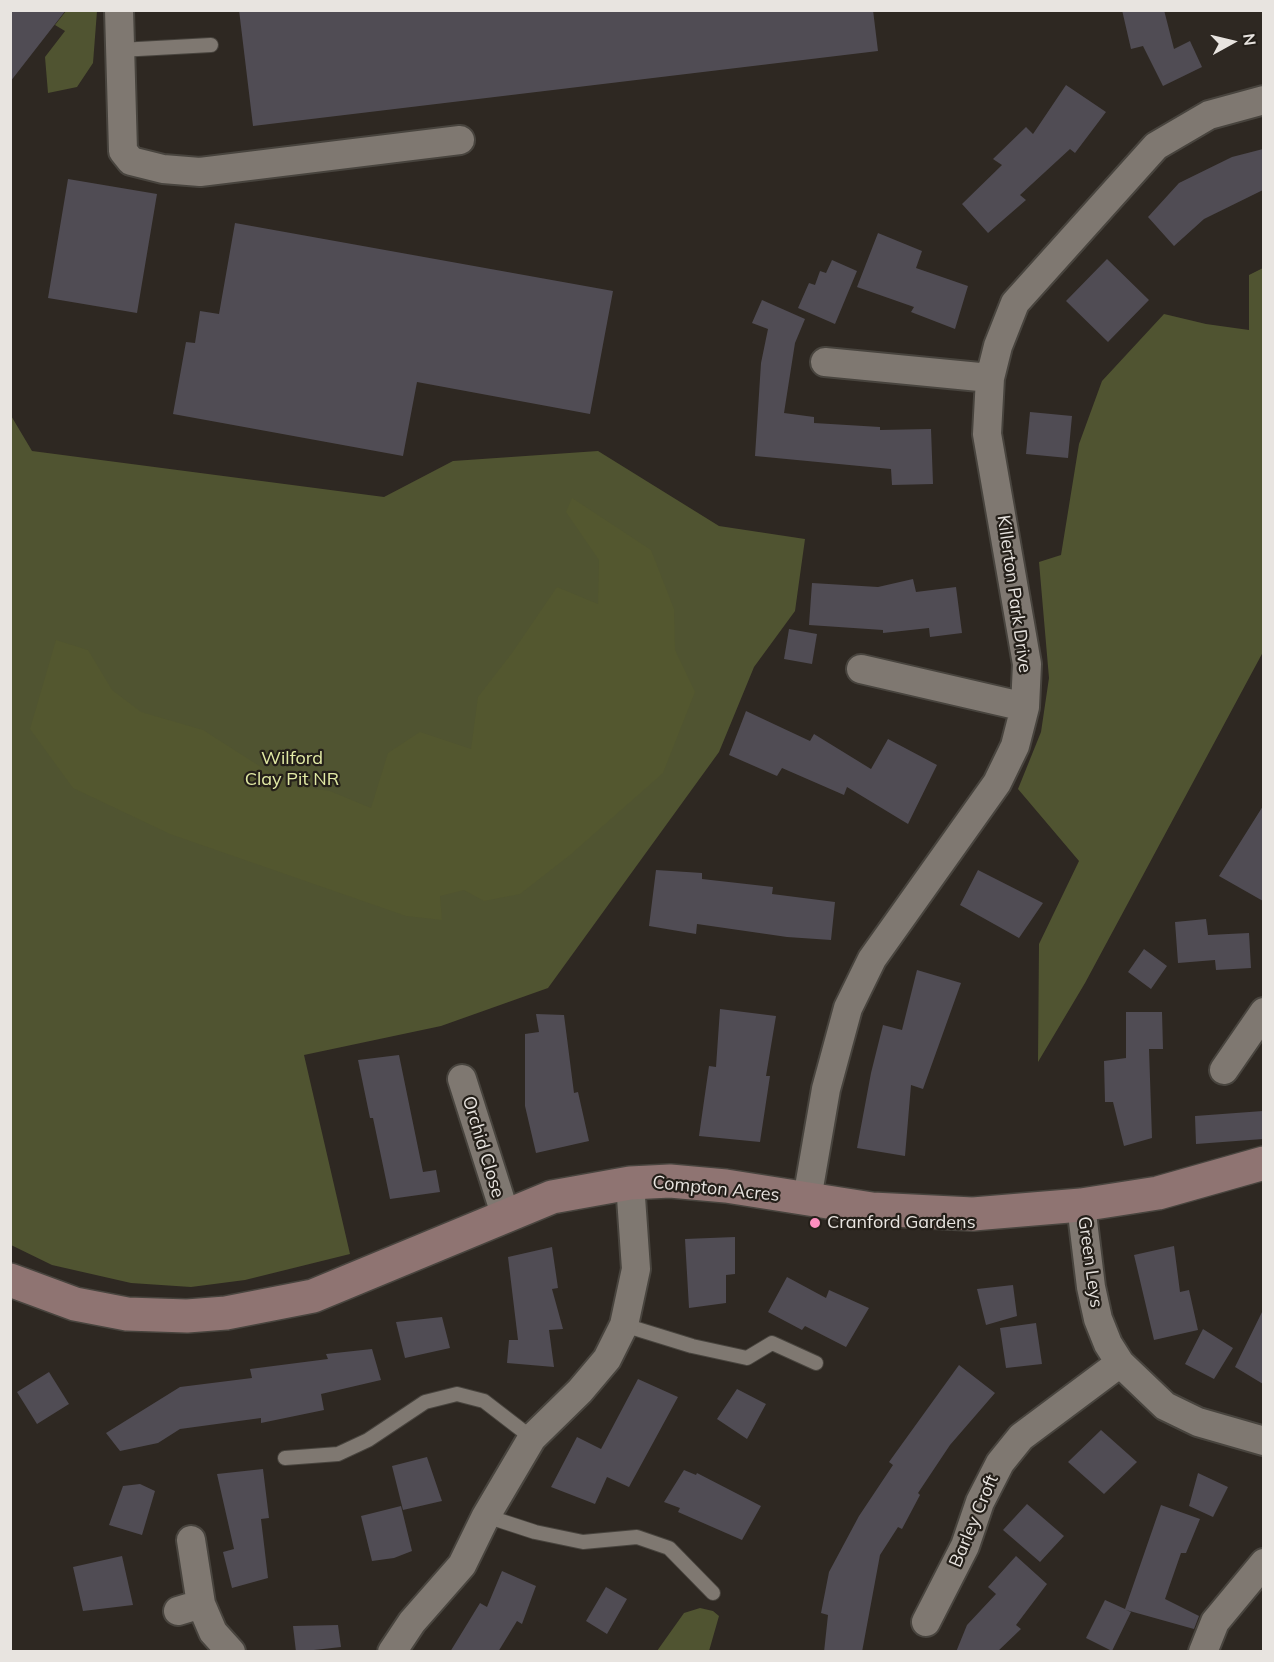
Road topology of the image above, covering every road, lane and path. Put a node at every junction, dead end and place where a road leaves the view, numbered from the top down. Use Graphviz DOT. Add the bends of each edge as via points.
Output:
graph roads {
  1 [pos="119,10"];
  2 [pos="211,45"];
  3 [pos="120,50"];
  4 [pos="1263,100"];
  5 [pos="459,140"];
  6 [pos="825,362"];
  7 [pos="990,378"];
  8 [pos="861,669"];
  9 [pos="1025,706"];
  10 [pos="1263,1012"];
  11 [pos="1224,1070"];
  12 [pos="462,1079"];
  13 [pos="1263,1163"];
  14 [pos="630,1183"];
  15 [pos="807,1199"];
  16 [pos="1081,1205"];
  17 [pos="505,1214"];
  18 [pos="11,1280"];
  19 [pos="624,1325"];
  20 [pos="816,1363"];
  21 [pos="1120,1363"];
  22 [pos="532,1438"];
  23 [pos="1263,1441"];
  24 [pos="285,1458"];
  25 [pos="486,1516"];
  26 [pos="191,1540"];
  27 [pos="1263,1563"];
  28 [pos="713,1593"];
  29 [pos="926,1622"];
  30 [pos="231,1652"];
  31 [pos="392,1652"];
  32 [pos="1203,1652"];
  1 -- 3 [label="street"];
  2 -- 3 [label="lane"];
  3 -- 5 [label="street" via="123,151 132,161 200,172"];
  4 -- 7 [label="street, Killerton Park Drive" via="1209,116 1156,146 1015,303"];
  6 -- 7 [label="street"];
  7 -- 9 [label="street, Killerton Park Drive" via="987,434 1026,654"];
  8 -- 9 [label="street"];
  9 -- 15 [label="street, Killerton Park Drive" via="1015,746 997,783 872,959 848,1008 826,1089"];
  10 -- 11 [label="street"];
  12 -- 17 [label="street, Orchid Close"];
  13 -- 16 [label="street, Compton Acres" via="1158,1193"];
  14 -- 15 [label="street, Compton Acres" via="670,1181"];
  14 -- 17 [label="street, Compton Acres" via="552,1197"];
  14 -- 19 [label="street" via="636,1269"];
  15 -- 16 [label="street, Compton Acres" via="873,1209 973,1214"];
  16 -- 21 [label="street, Green Leys" via="1098,1319"];
  17 -- 18 [label="street, Compton Acres" via="313,1296 226,1313 127,1314 75,1304"];
  19 -- 20 [label="lane" via="747,1358 772,1343"];
  19 -- 22 [label="street" via="607,1359"];
  21 -- 23 [label="street, Green Leys" via="1165,1406 1198,1422"];
  21 -- 29 [label="street, Barley Croft" via="1021,1437 1000,1463 980,1502 965,1546"];
  22 -- 24 [label="lane" via="484,1401 457,1394 425,1402 368,1440 338,1454"];
  22 -- 25 [label="street"];
  25 -- 28 [label="lane" via="583,1542 637,1537 669,1548"];
  25 -- 31 [label="street" via="462,1565 412,1622"];
  26 -- 30 [label="street" via="189,1607"];
  27 -- 32 [label="street" via="1215,1622"];
}
